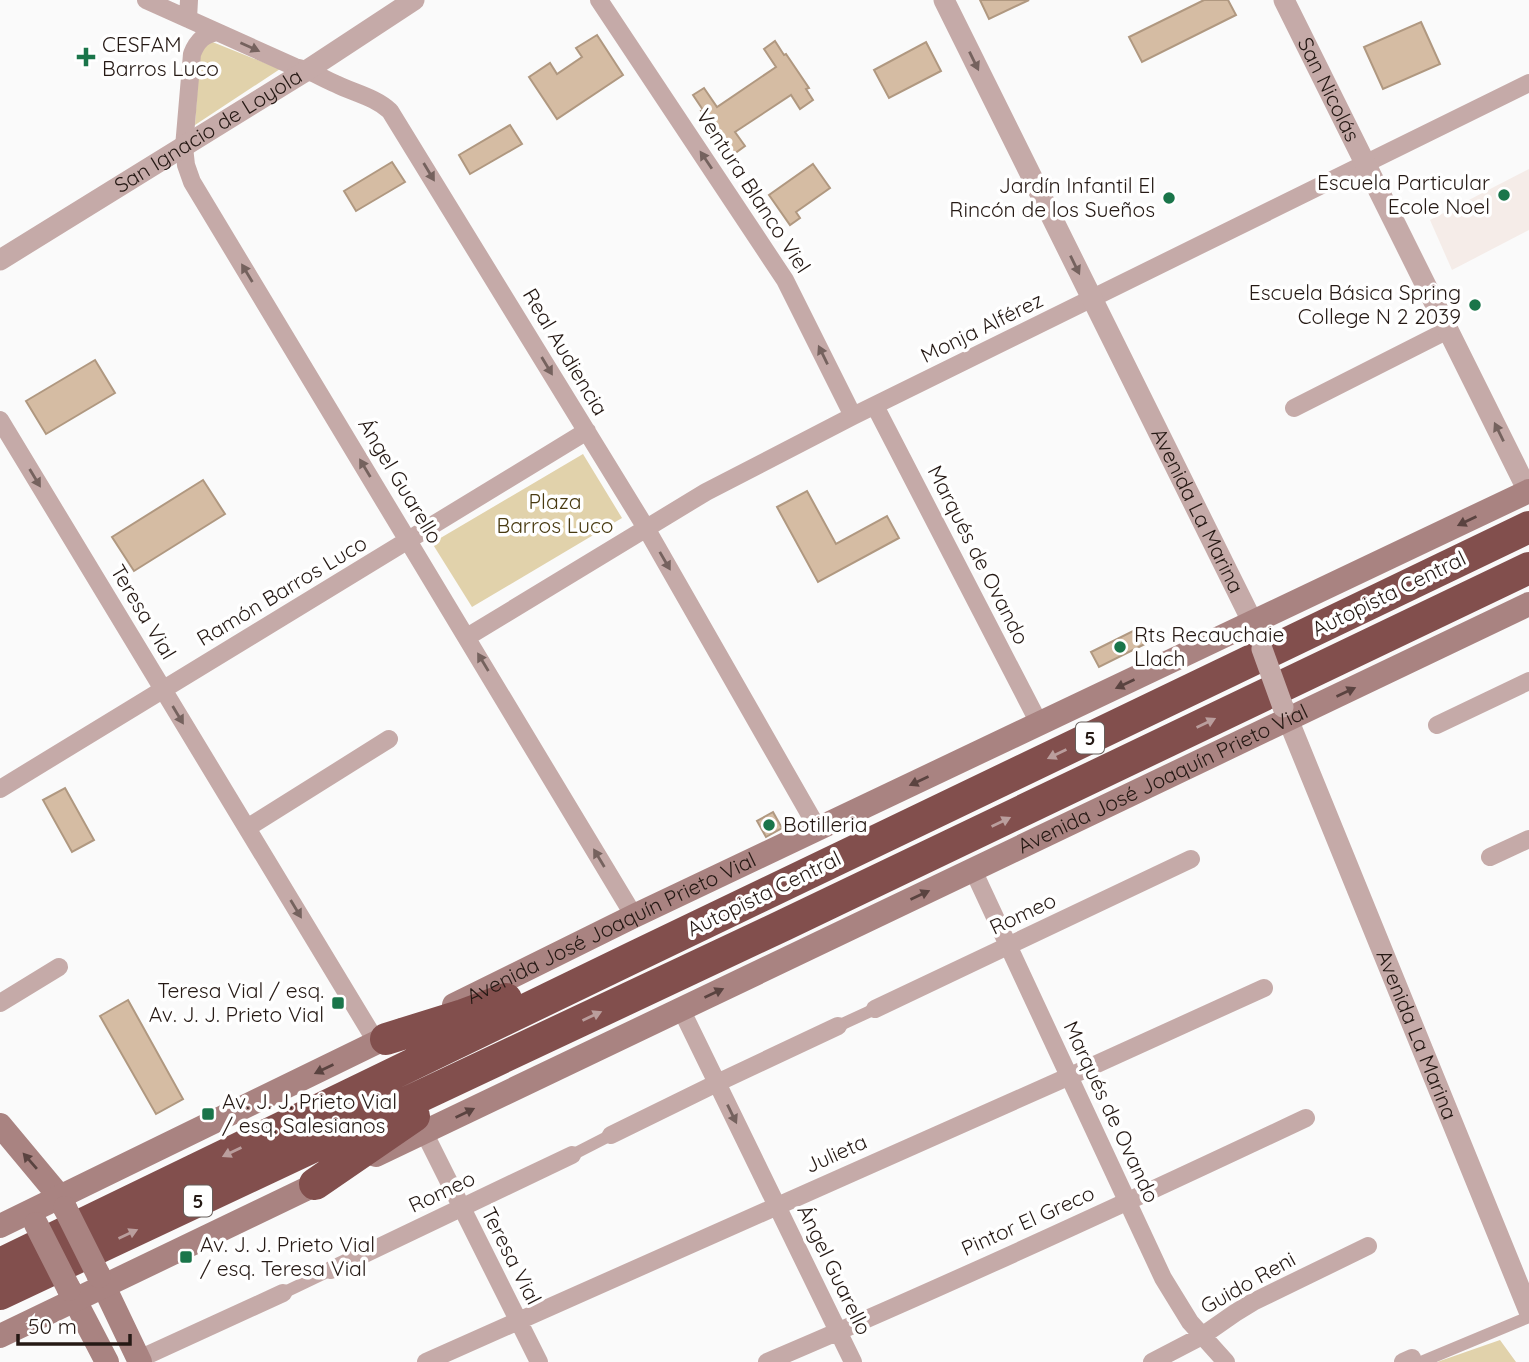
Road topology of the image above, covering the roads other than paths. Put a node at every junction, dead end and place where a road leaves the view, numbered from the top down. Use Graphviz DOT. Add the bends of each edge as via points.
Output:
graph roads {
  1 [pos="189,0"];
  2 [pos="414,0"];
  3 [pos="599,0"];
  4 [pos="944,0"];
  5 [pos="1284,0"];
  6 [pos="154,3"];
  7 [pos="188,19"];
  8 [pos="217,32"];
  9 [pos="192,54"];
  10 [pos="309,69"];
  11 [pos="1529,83"];
  12 [pos="184,147"];
  13 [pos="1365,164"];
  14 [pos="0,260"];
  15 [pos="1092,298"];
  16 [pos="1448,330"];
  17 [pos="875,405"];
  18 [pos="1294,408"];
  19 [pos="853,416"];
  20 [pos="0,419"];
  21 [pos="587,431"];
  22 [pos="1529,492"];
  23 [pos="1529,527"];
  24 [pos="646,528"];
  25 [pos="409,540"];
  26 [pos="1529,568"];
  27 [pos="1529,604"];
  28 [pos="1253,623"];
  29 [pos="467,637"];
  30 [pos="1529,681"];
  31 [pos="163,690"];
  32 [pos="1290,713"];
  33 [pos="1040,725"];
  34 [pos="1437,725"];
  35 [pos="389,739"];
  36 [pos="0,789"];
  37 [pos="247,828"];
  38 [pos="818,829"];
  39 [pos="1529,839"];
  40 [pos="1490,857"];
  41 [pos="1191,859"];
  42 [pos="973,870"];
  43 [pos="634,916"];
  44 [pos="1009,946"];
  45 [pos="634,957"];
  46 [pos="59,967"];
  47 [pos="1264,988"];
  48 [pos="0,1003"];
  49 [pos="681,1009"];
  50 [pos="875,1009"];
  51 [pos="838,1026"];
  52 [pos="381,1041"];
  53 [pos="530,1045"];
  54 [pos="1069,1075"];
  55 [pos="717,1083"];
  56 [pos="1306,1118"];
  57 [pos="0,1125"];
  58 [pos="424,1132"];
  59 [pos="611,1135"];
  60 [pos="572,1155"];
  61 [pos="315,1185"];
  62 [pos="1486,1187"];
  63 [pos="1128,1202"];
  64 [pos="63,1203"];
  65 [pos="777,1205"];
  66 [pos="462,1208"];
  67 [pos="33,1218"];
  68 [pos="0,1226"];
  69 [pos="1368,1246"];
  70 [pos="0,1264"];
  71 [pos="331,1270"];
  72 [pos="1529,1273"];
  73 [pos="101,1281"];
  74 [pos="283,1293"];
  75 [pos="0,1294"];
  76 [pos="72,1295"];
  77 [pos="1529,1311"];
  78 [pos="1529,1317"];
  79 [pos="519,1321"];
  80 [pos="839,1332"];
  81 [pos="0,1336"];
  82 [pos="1202,1336"];
  83 [pos="139,1361"];
  84 [pos="1414,1361"];
  85 [pos="107,1362"];
  86 [pos="426,1362"];
  87 [pos="539,1362"];
  88 [pos="767,1362"];
  89 [pos="853,1362"];
  90 [pos="1152,1362"];
  91 [pos="1226,1362"];
  1 -- 7 [label="street"];
  2 -- 10 [label="street, San Ignacio de Loyola"];
  19 -- 3 [label="street, Ventura Blanco Viel, one-way" via="780,271"];
  4 -- 15 [label="street, Avenida La Marina, one-way"];
  5 -- 13 [label="street, San Nicolás"];
  6 -- 7 [label="street, Ángel Guarello"];
  6 -- 9 [label="street, Ángel Guarello" via="184,29"];
  7 -- 8 [label="street, Real Audiencia"];
  8 -- 9 [label="street" via="199,40"];
  8 -- 10 [label="street, Real Audiencia, one-way"];
  9 -- 12 [label="street, Ángel Guarello"];
  10 -- 12 [label="street, San Ignacio de Loyola"];
  10 -- 21 [label="street, Real Audiencia, one-way" via="390,111"];
  11 -- 13 [label="street, Monja Alférez"];
  12 -- 14 [label="street, San Ignacio de Loyola"];
  25 -- 12 [label="street, Ángel Guarello, one-way" via="192,183"];
  13 -- 15 [label="street, Monja Alférez"];
  13 -- 16 [label="street, San Nicolás"];
  15 -- 17 [label="street, Monja Alférez"];
  15 -- 28 [label="street, Avenida La Marina"];
  16 -- 18 [label="street"];
  22 -- 16 [label="street, San Nicolás, one-way"];
  17 -- 19 [label="street, Monja Alférez"];
  17 -- 33 [label="street, Marqués de Ovando"];
  19 -- 24 [label="street, Monja Alférez"];
  20 -- 31 [label="street, Teresa Vial, one-way"];
  21 -- 24 [label="street, Real Audiencia"];
  21 -- 25 [label="street, Ramón Barros Luco"];
  22 -- 28 [label="main road, Avenida José Joaquín Prieto Vial, one-way"];
  23 -- 45 [label="highway, Autopista Central / 5, one-way"];
  24 -- 29 [label="street, Monja Alférez"];
  24 -- 38 [label="street, Real Audiencia, one-way"];
  25 -- 29 [label="street, Ángel Guarello"];
  25 -- 31 [label="street, Ramón Barros Luco"];
  53 -- 26 [label="highway, Autopista Central / 5, one-way"];
  32 -- 27 [label="main road, Avenida José Joaquín Prieto Vial, one-way"];
  28 -- 32 [label="street, Avenida La Marina, bridge"];
  28 -- 33 [label="main road, Avenida José Joaquín Prieto Vial, one-way"];
  43 -- 29 [label="street, Ángel Guarello, one-way"];
  30 -- 34 [label="street"];
  31 -- 36 [label="street, Ramón Barros Luco"];
  31 -- 37 [label="street, Teresa Vial, one-way"];
  32 -- 42 [label="main road, Avenida José Joaquín Prieto Vial"];
  32 -- 62 [label="street, Avenida La Marina"];
  33 -- 38 [label="main road, Avenida José Joaquín Prieto Vial, one-way"];
  35 -- 37 [label="street"];
  37 -- 52 [label="street, Teresa Vial, one-way"];
  38 -- 43 [label="main road, Avenida José Joaquín Prieto Vial"];
  39 -- 40 [label="street"];
  41 -- 44 [label="street, Romeo"];
  42 -- 44 [label="street, Marqués de Ovando"];
  49 -- 42 [label="main road, Avenida José Joaquín Prieto Vial, one-way"];
  43 -- 52 [label="main road, Avenida José Joaquín Prieto Vial"];
  44 -- 50 [label="street, Romeo"];
  44 -- 54 [label="street, Marqués de Ovando"];
  45 -- 52 [label="highway"];
  45 -- 70 [label="highway, Autopista Central / 5, one-way"];
  46 -- 48 [label="street"];
  47 -- 54 [label="street, Julieta"];
  49 -- 55 [label="street, Ángel Guarello"];
  58 -- 49 [label="main road, Avenida José Joaquín Prieto Vial, one-way"];
  50 -- 51 [label="street"];
  51 -- 55 [label="street"];
  52 -- 64 [label="main road, Avenida José Joaquín Prieto Vial, one-way"];
  53 -- 61 [label="highway" via="437,1100"];
  75 -- 53 [label="highway, Autopista Central / 5, one-way"];
  54 -- 63 [label="street, Marqués de Ovando"];
  54 -- 65 [label="street, Julieta"];
  55 -- 59 [label="street"];
  55 -- 65 [label="street, Ángel Guarello, one-way"];
  56 -- 63 [label="street, Pintor El Greco"];
  64 -- 57 [label="main road, one-way"];
  58 -- 61 [label="main road, Avenida José Joaquín Prieto Vial"];
  58 -- 66 [label="street, Teresa Vial"];
  59 -- 60 [label="street"];
  60 -- 66 [label="street, Romeo"];
  61 -- 73 [label="main road, Avenida José Joaquín Prieto Vial"];
  62 -- 72 [label="street, Avenida La Marina"];
  62 -- 77 [label="street, Avenida La Marina"];
  63 -- 80 [label="street, Pintor El Greco"];
  63 -- 82 [label="street, Marqués de Ovando" via="1171,1293"];
  64 -- 67 [label="main road, Avenida José Joaquín Prieto Vial"];
  64 -- 73 [label="main road, bridge"];
  65 -- 79 [label="street, Julieta"];
  65 -- 80 [label="street, Ángel Guarello"];
  66 -- 71 [label="street, Romeo"];
  66 -- 79 [label="street, Teresa Vial"];
  67 -- 68 [label="main road, Avenida José Joaquín Prieto Vial"];
  67 -- 76 [label="main road, bridge"];
  69 -- 82 [label="street, Guido Reni" via="1253,1302"];
  71 -- 74 [label="street"];
  73 -- 76 [label="main road, Avenida José Joaquín Prieto Vial"];
  73 -- 83 [label="main road"];
  74 -- 83 [label="street"];
  76 -- 81 [label="main road, Avenida José Joaquín Prieto Vial"];
  76 -- 85 [label="main road"];
  78 -- 84 [label="street"];
  79 -- 86 [label="street, Julieta"];
  79 -- 87 [label="street, Teresa Vial"];
  80 -- 88 [label="street, Pintor El Greco"];
  80 -- 89 [label="street, Ángel Guarello"];
  82 -- 90 [label="street, Guido Reni"];
  82 -- 91 [label="street, Marqués de Ovando"];
}
